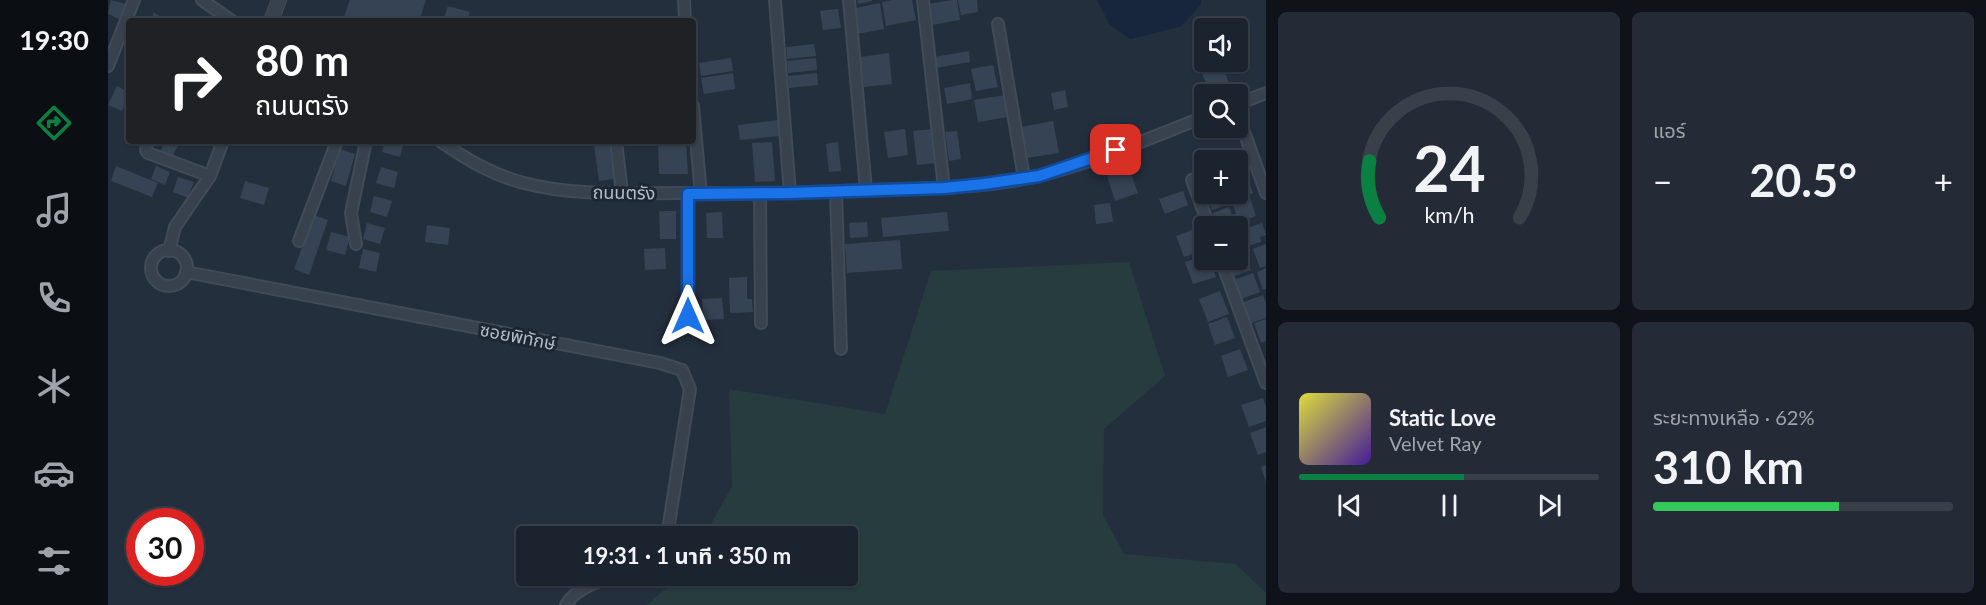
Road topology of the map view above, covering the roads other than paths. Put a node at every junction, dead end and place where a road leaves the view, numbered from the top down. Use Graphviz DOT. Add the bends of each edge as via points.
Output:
graph roads {
  1 [pos="134,0"];
  2 [pos="202,0"];
  3 [pos="279,0"];
  4 [pos="684,0"];
  5 [pos="775,0"];
  6 [pos="849,0"];
  7 [pos="922,0"];
  8 [pos="127,18"];
  9 [pos="228,18"];
  10 [pos="272,18"];
  11 [pos="685,18"];
  12 [pos="126,20"];
  13 [pos="998,24"];
  14 [pos="108,66"];
  15 [pos="1266,93"];
  16 [pos="1248,100"];
  17 [pos="1194,121"];
  18 [pos="1246,138"];
  19 [pos="696,139"];
  20 [pos="147,144"];
  21 [pos="222,144"];
  22 [pos="336,144"];
  23 [pos="365,144"];
  24 [pos="444,144"];
  25 [pos="616,144"];
  26 [pos="1253,159"];
  27 [pos="1248,161"];
  28 [pos="210,176"];
  29 [pos="1024,178"];
  30 [pos="944,188"];
  31 [pos="867,190"];
  32 [pos="836,192"];
  33 [pos="622,193"];
  34 [pos="790,193"];
  35 [pos="1266,193"];
  36 [pos="688,194"];
  37 [pos="701,194"];
  38 [pos="760,194"];
  39 [pos="299,241"];
  40 [pos="356,244"];
  41 [pos="169,251"];
  42 [pos="1225,270"];
  43 [pos="186,272"];
  44 [pos="688,316"];
  45 [pos="761,323"];
  46 [pos="841,350"];
  47 [pos="1265,377"];
  48 [pos="670,526"];
  49 [pos="588,586"];
  50 [pos="566,605"];
  1 -- 8 [label="street"];
  2 -- 9 [label="street"];
  3 -- 10 [label="street"];
  4 -- 11 [label="street"];
  5 -- 34 [label="street"];
  6 -- 31 [label="street"];
  7 -- 30 [label="street"];
  12 -- 14 [label="street"];
  13 -- 29 [label="street"];
  15 -- 16 [label="street"];
  17 -- 29 [label="street, ถนนตรัง"];
  18 -- 26 [label="street"];
  19 -- 37 [label="street"];
  20 -- 28 [label="street" via="148,153"];
  21 -- 28 [label="street"];
  22 -- 39 [label="street"];
  23 -- 40 [label="street" via="351,213"];
  24 -- 33 [label="street, ถนนตรัง" via="488,171 524,184"];
  25 -- 33 [label="street"];
  26 -- 27 [label="street"];
  26 -- 35 [label="street"];
  28 -- 41 [label="street" via="175,227"];
  29 -- 30 [label="street, ถนนตรัง"];
  30 -- 31 [label="street, ถนนตรัง"];
  31 -- 32 [label="street, ถนนตรัง"];
  32 -- 34 [label="street, ถนนตรัง"];
  32 -- 46 [label="street"];
  33 -- 36 [label="street, ถนนตรัง"];
  34 -- 38 [label="street, ถนนตรัง"];
  36 -- 37 [label="street, ถนนตรัง"];
  36 -- 44 [label="street"];
  37 -- 38 [label="street, ถนนตรัง"];
  38 -- 45 [label="street"];
  41 -- 43 [label="street" via="182,256"];
  41 -- 43 [label="street" via="161,252 153,261 152,273 158,283 170,286 181,282"];
  42 -- 47 [label="street"];
  43 -- 48 [label="street, ซอยพิทักษ์" via="682,370 690,389"];
  49 -- 50 [label="street" via="570,597"];
}
